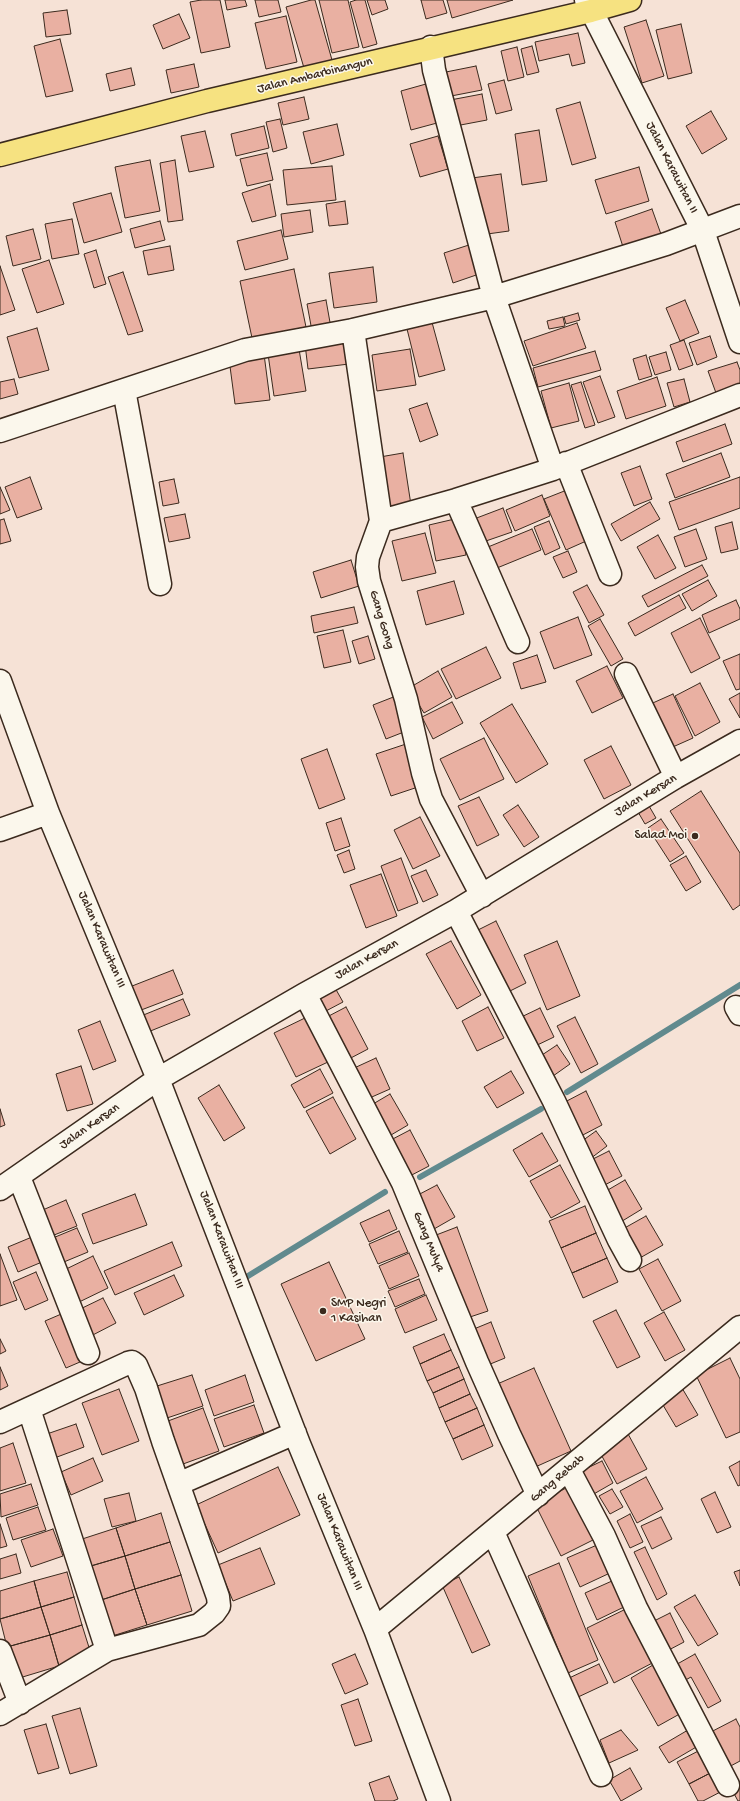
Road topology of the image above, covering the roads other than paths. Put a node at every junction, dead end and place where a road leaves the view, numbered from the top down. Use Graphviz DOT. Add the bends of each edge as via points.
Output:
graph roads {
  1 [pos="630,0"];
  2 [pos="589,5"];
  3 [pos="431,47"];
  4 [pos="0,155"];
  5 [pos="740,216"];
  6 [pos="703,231"];
  7 [pos="494,297"];
  8 [pos="353,330"];
  9 [pos="740,342"];
  10 [pos="124,390"];
  11 [pos="740,396"];
  12 [pos="0,431"];
  13 [pos="560,466"];
  14 [pos="456,500"];
  15 [pos="381,521"];
  16 [pos="610,574"];
  17 [pos="160,584"];
  18 [pos="518,642"];
  19 [pos="626,674"];
  20 [pos="0,681"];
  21 [pos="740,740"];
  22 [pos="674,778"];
  23 [pos="48,813"];
  24 [pos="0,830"];
  25 [pos="482,896"];
  26 [pos="456,911"];
  27 [pos="305,994"];
  28 [pos="158,1079"];
  29 [pos="20,1177"];
  30 [pos="0,1189"];
  31 [pos="630,1260"];
  32 [pos="740,1327"];
  33 [pos="88,1353"];
  34 [pos="29,1409"];
  35 [pos="0,1422"];
  36 [pos="297,1438"];
  37 [pos="569,1470"];
  38 [pos="180,1490"];
  39 [pos="538,1495"];
  40 [pos="493,1532"];
  41 [pos="375,1629"];
  42 [pos="107,1650"];
  43 [pos="0,1651"];
  44 [pos="20,1703"];
  45 [pos="0,1714"];
  46 [pos="601,1775"];
  47 [pos="728,1785"];
  48 [pos="439,1801"];
  1 -- 2 [label="main road, Jalan Ambarbinangun"];
  2 -- 3 [label="main road, Jalan Ambarbinangun"];
  2 -- 6 [label="street, Jalan Karawitan II"];
  3 -- 4 [label="main road, Jalan Ambarbinangun" via="207,100"];
  3 -- 7 [label="street" via="436,78"];
  5 -- 6 [label="street"];
  6 -- 7 [label="street"];
  6 -- 9 [label="street, Jalan Karawitan II"];
  7 -- 8 [label="street"];
  7 -- 13 [label="street"];
  8 -- 10 [label="street" via="245,350"];
  8 -- 15 [label="street, Gang Gong"];
  10 -- 12 [label="street"];
  10 -- 17 [label="street"];
  11 -- 13 [label="street"];
  13 -- 14 [label="street"];
  13 -- 16 [label="street"];
  14 -- 15 [label="street"];
  14 -- 18 [label="street"];
  15 -- 25 [label="street, Gang Gong" via="368,557 369,582 406,699 431,799"];
  19 -- 22 [label="street"];
  20 -- 23 [label="street, Jalan Karawitan III"];
  21 -- 22 [label="street, Jalan Kersan"];
  22 -- 25 [label="street, Jalan Kersan"];
  23 -- 24 [label="street"];
  23 -- 28 [label="street, Jalan Karawitan III"];
  25 -- 26 [label="street, Jalan Kersan"];
  26 -- 27 [label="street, Jalan Kersan"];
  26 -- 31 [label="street" via="554,1101"];
  27 -- 28 [label="street, Jalan Kersan"];
  27 -- 39 [label="street, Gang Mulya" via="403,1183 481,1369"];
  28 -- 29 [label="street, Jalan Kersan"];
  28 -- 36 [label="street, Jalan Karawitan III"];
  29 -- 30 [label="street, Jalan Kersan"];
  29 -- 33 [label="street"];
  32 -- 37 [label="street, Gang Rebab"];
  34 -- 35 [label="street"];
  34 -- 38 [label="street" via="105,1372 132,1362 136,1365 146,1388"];
  34 -- 42 [label="street"];
  36 -- 38 [label="street" via="280,1454"];
  36 -- 41 [label="street, Jalan Karawitan III"];
  37 -- 39 [label="street, Gang Rebab"];
  37 -- 47 [label="street" via="604,1536 636,1608"];
  38 -- 42 [label="street" via="218,1596 219,1606 214,1614 199,1625"];
  39 -- 40 [label="street, Gang Rebab"];
  40 -- 41 [label="street, Gang Rebab"];
  40 -- 46 [label="street"];
  41 -- 48 [label="street, Jalan Karawitan III"];
  42 -- 44 [label="street"];
  43 -- 44 [label="street"];
  44 -- 45 [label="street"];
}
